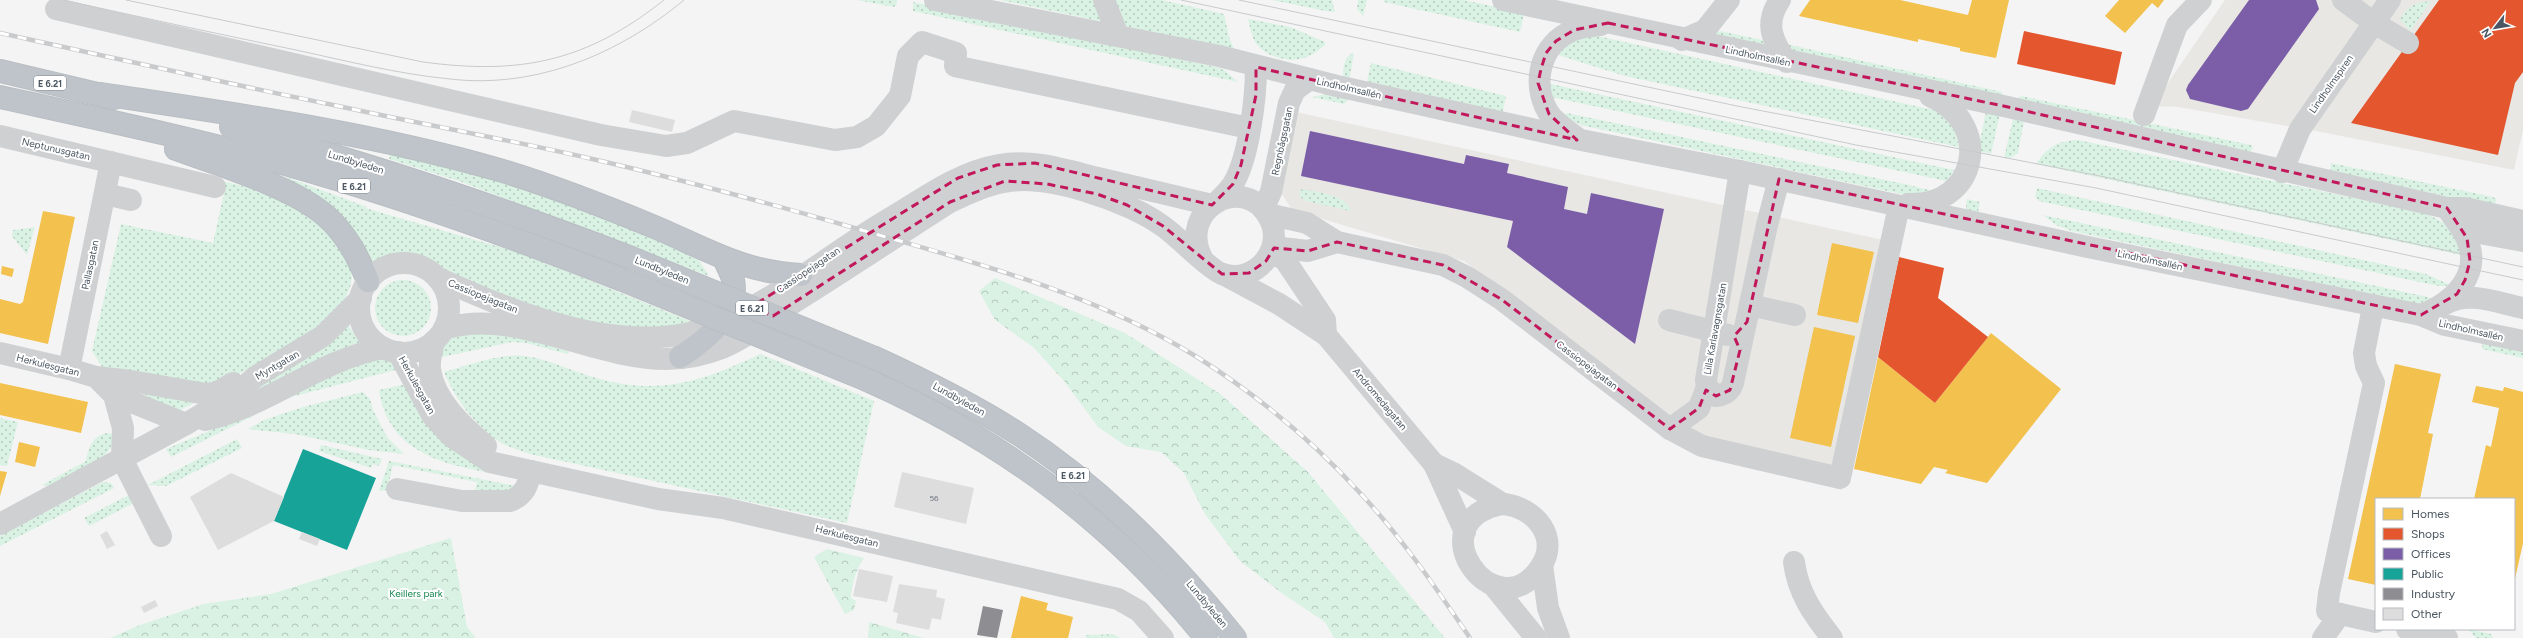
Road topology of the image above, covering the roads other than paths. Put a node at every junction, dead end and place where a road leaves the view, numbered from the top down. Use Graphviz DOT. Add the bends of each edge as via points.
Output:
graph roads {
  1 [pos="935,0"];
  2 [pos="1104,0"];
  3 [pos="1503,0"];
  4 [pos="1729,0"];
  5 [pos="1780,0"];
  6 [pos="2201,0"];
  7 [pos="2344,0"];
  8 [pos="2390,0"];
  9 [pos="56,9"];
  10 [pos="1608,23"];
  11 [pos="2374,23"];
  12 [pos="1118,36"];
  13 [pos="1682,40"];
  14 [pos="2408,43"];
  15 [pos="1787,62"];
  16 [pos="1256,67"];
  17 [pos="0,72"];
  18 [pos="1310,79"];
  19 [pos="1909,87"];
  20 [pos="101,94"];
  21 [pos="0,97"];
  22 [pos="81,115"];
  23 [pos="2144,115"];
  24 [pos="1249,128"];
  25 [pos="0,136"];
  26 [pos="1581,140"];
  27 [pos="112,162"];
  28 [pos="1740,171"];
  29 [pos="2282,172"];
  30 [pos="1779,179"];
  31 [pos="215,187"];
  32 [pos="105,194"];
  33 [pos="1130,196"];
  34 [pos="130,200"];
  35 [pos="1216,202"];
  36 [pos="1890,204"];
  37 [pos="2447,208"];
  38 [pos="1266,212"];
  39 [pos="2523,221"];
  40 [pos="2463,230"];
  41 [pos="2523,241"];
  42 [pos="1337,242"];
  43 [pos="1272,250"];
  44 [pos="1202,258"];
  45 [pos="725,260"];
  46 [pos="1222,274"];
  47 [pos="801,275"];
  48 [pos="438,278"];
  49 [pos="364,289"];
  50 [pos="2445,304"];
  51 [pos="2373,307"];
  52 [pos="2523,308"];
  53 [pos="1748,314"];
  54 [pos="1795,315"];
  55 [pos="2421,315"];
  56 [pos="1669,320"];
  57 [pos="720,323"];
  58 [pos="439,335"];
  59 [pos="1326,335"];
  60 [pos="1723,335"];
  61 [pos="2523,342"];
  62 [pos="391,350"];
  63 [pos="0,353"];
  64 [pos="680,357"];
  65 [pos="69,369"];
  66 [pos="255,377"];
  67 [pos="96,378"];
  68 [pos="1707,387"];
  69 [pos="114,395"];
  70 [pos="186,424"];
  71 [pos="1670,429"];
  72 [pos="122,459"];
  73 [pos="1434,464"];
  74 [pos="523,469"];
  75 [pos="397,489"];
  76 [pos="1503,504"];
  77 [pos="0,524"];
  78 [pos="1464,532"];
  79 [pos="161,536"];
  80 [pos="1794,562"];
  81 [pos="1542,565"];
  82 [pos="1493,586"];
  83 [pos="2334,613"];
  84 [pos="2375,622"];
  85 [pos="2411,630"];
  86 [pos="1163,638"];
  87 [pos="1206,638"];
  88 [pos="1235,638"];
  89 [pos="1536,638"];
  90 [pos="1559,638"];
  91 [pos="1832,638"];
  92 [pos="2323,638"];
  93 [pos="2447,638"];
  1 -- 12 [label="street, Lindholmsallén"];
  2 -- 12 [label="street"];
  3 -- 10 [label="street, Lindholmsallén"];
  4 -- 13 [label="street" via="1705,30"];
  5 -- 15 [label="street" via="1773,11 1770,28 1776,47"];
  6 -- 23 [label="street" via="2177,25"];
  7 -- 11 [label="street"];
  8 -- 11 [label="street, Lindholmspiren"];
  9 -- 24 [label="street" via="601,135 666,146 687,143 734,121 835,140 858,137 876,126 900,96 908,56 922,42 956,53 955,66"];
  10 -- 13 [label="street, Lindholmsallén"];
  10 -- 26 [label="street, Lindholmsallén" via="1574,30 1556,41 1546,53 1541,70 1538,83 1549,114"];
  11 -- 14 [label="street"];
  11 -- 29 [label="street, Lindholmspiren" via="2300,129"];
  12 -- 16 [label="street, Lindholmsallén" via="1219,56"];
  13 -- 15 [label="street, Lindholmsallén"];
  15 -- 19 [label="street, Lindholmsallén"];
  16 -- 18 [label="street, Lindholmsallén"];
  16 -- 24 [label="street" via="1256,95"];
  17 -- 20 [label="highway, Lundbyleden / E 6.21"];
  18 -- 26 [label="street, Lindholmsallén"];
  18 -- 38 [label="street, Regnbågsgatan" via="1295,90 1289,103"];
  19 -- 29 [label="street, Lindholmsallén" via="2008,107"];
  19 -- 36 [label="street, Lindholmsallén" via="1936,99 1956,113 1966,128 1971,162 1965,177 1953,190 1937,199 1916,204"];
  20 -- 45 [label="highway" via="244,116 368,139 495,169 573,194 659,229"];
  20 -- 88 [label="highway, Lundbyleden / E 6.21, bridge" via="288,142 392,173 526,218 629,257 876,358 927,382 981,411 1054,459 1102,498 1158,549"];
  21 -- 22 [label="highway, E 6.21"];
  22 -- 49 [label="highway" via="273,186 311,204 341,231 352,246"];
  22 -- 87 [label="highway, E 6.21, bridge" via="293,167 509,236 620,278 908,399 965,428 1054,488 1143,565"];
  24 -- 35 [label="street" via="1241,165 1233,184"];
  25 -- 27 [label="street, Neptunusgatan"];
  26 -- 28 [label="street, Lindholmsallén"];
  27 -- 31 [label="street, Neptunusgatan"];
  27 -- 32 [label="street, Pallasgatan"];
  28 -- 30 [label="street, Lindholmsallén"];
  28 -- 60 [label="street, Lilla Karlavagnsgatan"];
  29 -- 37 [label="street, Lindholmsallén"];
  30 -- 36 [label="street, Lindholmsallén"];
  30 -- 53 [label="street"];
  32 -- 34 [label="street"];
  32 -- 65 [label="street, Pallasgatan"];
  33 -- 35 [label="street, Cassiopejagatan"];
  33 -- 44 [label="street, Cassiopejagatan"];
  33 -- 47 [label="street, Cassiopejagatan" via="1035,163 1018,162 978,170 958,178"];
  33 -- 64 [label="street, Cassiopejagatan" via="1097,194 1023,181 1005,181 987,186 950,202 744,336 701,356"];
  35 -- 38 [label="street, Cassiopejagatan" via="1240,197 1253,201"];
  35 -- 44 [label="street" via="1204,212 1196,230 1196,240"];
  36 -- 51 [label="street, Lindholmsallén"];
  36 -- 71 [label="street, Cassiopejagatan" via="1840,478 1702,446"];
  37 -- 39 [label="street, Lindholmsallén" via="2465,208"];
  37 -- 40 [label="street, Lindholmsallén"];
  38 -- 42 [label="street, Cassiopejagatan" via="1307,224"];
  38 -- 43 [label="street" via="1274,233"];
  40 -- 41 [label="street"];
  40 -- 50 [label="street, Lindholmsallén" via="2470,250 2469,270 2457,294"];
  42 -- 43 [label="street, Cassiopejagatan" via="1308,251"];
  42 -- 71 [label="street, Cassiopejagatan" via="1443,265 1467,277 1501,299"];
  43 -- 46 [label="street" via="1258,268 1249,273 1239,276"];
  43 -- 59 [label="street, Andromedagatan" via="1285,260 1325,320"];
  44 -- 46 [label="street, Cassiopejagatan"];
  45 -- 47 [label="highway" via="764,272"];
  45 -- 57 [label="highway" via="733,280 733,292 729,310"];
  46 -- 59 [label="street, Andromedagatan" via="1279,304"];
  47 -- 57 [label="street, Cassiopejagatan"];
  48 -- 49 [label="street" via="426,268 411,263 400,264 380,270"];
  48 -- 57 [label="street, Cassiopejagatan" via="525,313 610,335 653,338 696,332"];
  48 -- 58 [label="street" via="447,294 449,312"];
  49 -- 62 [label="street" via="361,322 374,342"];
  49 -- 66 [label="street, Myntgatan" via="323,336"];
  50 -- 52 [label="street" via="2453,298 2466,297"];
  50 -- 55 [label="street, Lindholmsallén"];
  51 -- 55 [label="street, Lindholmsallén"];
  51 -- 83 [label="street" via="2364,353 2366,366 2374,383 2329,593"];
  53 -- 54 [label="street"];
  53 -- 60 [label="street" via="1737,334"];
  55 -- 61 [label="street, Lindholmsallén" via="2445,325"];
  56 -- 60 [label="street"];
  57 -- 64 [label="highway" via="707,339"];
  58 -- 62 [label="street" via="424,349 411,352"];
  58 -- 64 [label="street, Cassiopejagatan" via="461,324 486,324 523,329 631,356 666,359"];
  58 -- 74 [label="street, Herkulesgatan" via="430,368 442,400 471,434"];
  59 -- 73 [label="street, Andromedagatan"];
  60 -- 68 [label="street, Lilla Karlavagnsgatan" via="1706,380"];
  60 -- 68 [label="street, Lilla Karlavagnsgatan" via="1730,390 1716,396"];
  62 -- 70 [label="street, Myntgatan" via="352,355 238,412"];
  62 -- 74 [label="street, Herkulesgatan" via="432,415 451,436 490,462"];
  63 -- 65 [label="street, Herkulesgatan"];
  65 -- 67 [label="street, Herkulesgatan"];
  66 -- 67 [label="street, Herkulesgatan" via="233,383 218,392 206,394 132,381"];
  66 -- 70 [label="street, Myntgatan" via="237,393"];
  67 -- 69 [label="street, Herkulesgatan"];
  68 -- 71 [label="street" via="1700,408"];
  69 -- 70 [label="street, Herkulesgatan"];
  69 -- 72 [label="street" via="123,428"];
  70 -- 72 [label="street, Myntgatan"];
  72 -- 77 [label="street, Myntgatan"];
  72 -- 79 [label="street"];
  73 -- 76 [label="street, Andromedagatan"];
  73 -- 78 [label="street, Andromedagatan"];
  74 -- 75 [label="street" via="526,489 518,498 510,501 462,501"];
  74 -- 86 [label="street, Herkulesgatan" via="658,498 722,508 1118,599 1139,610"];
  76 -- 78 [label="street" via="1480,512"];
  76 -- 81 [label="street, Andromedagatan" via="1524,509 1540,523 1547,544"];
  78 -- 82 [label="street, Andromedagatan" via="1463,549 1471,568"];
  80 -- 91 [label="street" via="1797,582 1816,617"];
  81 -- 82 [label="street, Andromedagatan" via="1528,581 1508,587"];
  81 -- 90 [label="street, Andromedagatan" via="1548,608"];
  82 -- 89 [label="street, Andromedagatan"];
  83 -- 84 [label="street"];
  83 -- 92 [label="street"];
  85 -- 93 [label="street"];
}
